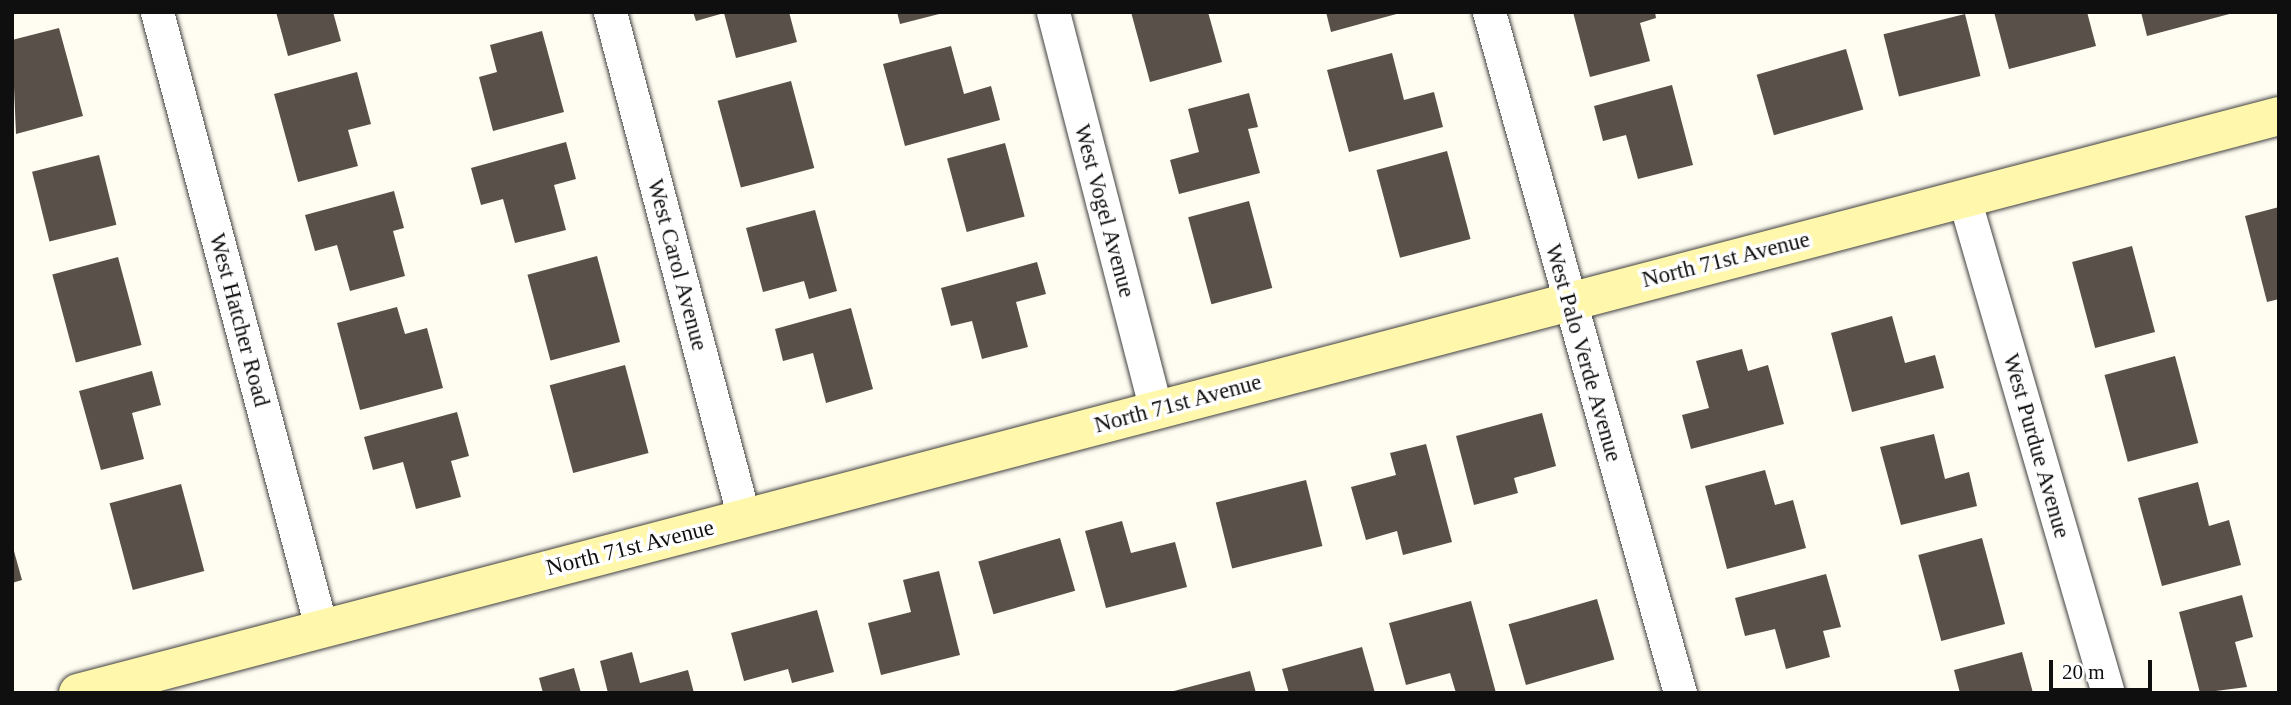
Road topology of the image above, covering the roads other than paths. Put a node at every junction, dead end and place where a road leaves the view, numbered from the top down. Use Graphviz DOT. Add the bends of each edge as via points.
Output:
graph roads {
  1 [pos="157,12"];
  2 [pos="610,12"];
  3 [pos="1053,12"];
  4 [pos="1489,12"];
  5 [pos="2279,116"];
  6 [pos="1964,198"];
  7 [pos="1568,300"];
  8 [pos="1156,410"];
  9 [pos="744,518"];
  10 [pos="321,627"];
  11 [pos="131,686"];
  12 [pos="78,693"];
  13 [pos="1680,693"];
  14 [pos="2108,693"];
  1 -- 10 [label="street, West Hatcher Road"];
  2 -- 9 [label="street, West Carol Avenue"];
  3 -- 8 [label="street, West Vogel Avenue"];
  4 -- 7 [label="street, West Palo Verde Avenue"];
  5 -- 6 [label="street, North 71st Avenue"];
  6 -- 7 [label="street, North 71st Avenue"];
  6 -- 14 [label="street, West Purdue Avenue"];
  7 -- 8 [label="street, North 71st Avenue"];
  7 -- 13 [label="street, West Palo Verde Avenue"];
  8 -- 9 [label="street, North 71st Avenue"];
  9 -- 10 [label="street, North 71st Avenue"];
  10 -- 11 [label="street, North 71st Avenue"];
  11 -- 12 [label="street, North 71st Avenue"];
}
